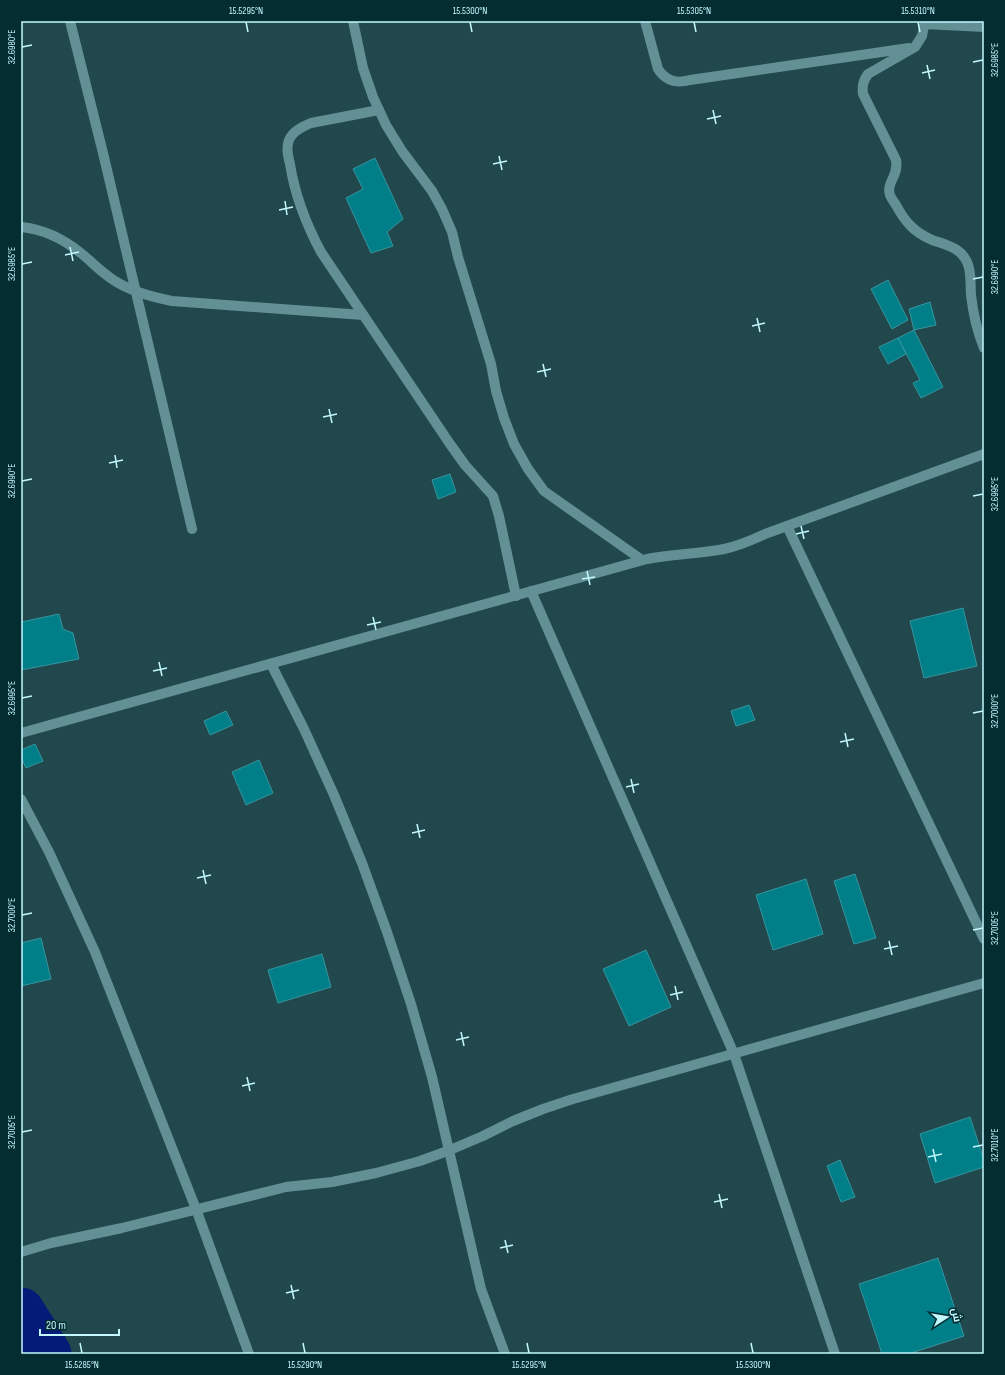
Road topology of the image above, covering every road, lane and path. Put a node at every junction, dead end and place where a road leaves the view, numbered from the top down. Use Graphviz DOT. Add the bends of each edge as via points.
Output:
graph roads {
  1 [pos="70,21"];
  2 [pos="353,21"];
  3 [pos="645,21"];
  4 [pos="925,22"];
  5 [pos="984,27"];
  6 [pos="915,47"];
  7 [pos="379,110"];
  8 [pos="21,227"];
  9 [pos="136,291"];
  10 [pos="363,315"];
  11 [pos="984,348"];
  12 [pos="984,454"];
  13 [pos="787,526"];
  14 [pos="192,528"];
  15 [pos="642,560"];
  16 [pos="531,591"];
  17 [pos="516,596"];
  18 [pos="271,664"];
  19 [pos="21,733"];
  20 [pos="21,799"];
  21 [pos="984,939"];
  22 [pos="984,983"];
  23 [pos="734,1054"];
  24 [pos="450,1150"];
  25 [pos="196,1209"];
  26 [pos="21,1252"];
  27 [pos="249,1354"];
  28 [pos="505,1354"];
  29 [pos="835,1354"];
  1 -- 9 [label="street"];
  2 -- 7 [label="street" via="363,68"];
  3 -- 6 [label="street" via="658,68 662,75 675,82"];
  4 -- 5 [label="street"];
  4 -- 6 [label="street" via="922,36"];
  6 -- 11 [label="street" via="868,74 864,79 863,94 896,160 897,171 889,187 904,220 922,235 953,247 968,262 974,316"];
  7 -- 10 [label="street" via="302,127 293,134 287,148 291,174 308,227 321,252"];
  7 -- 15 [label="street" via="402,151 432,191 452,232 492,364 496,392 504,418 514,444 528,469 544,491"];
  8 -- 9 [label="street" via="54,236 116,282"];
  9 -- 10 [label="street" via="172,301"];
  9 -- 14 [label="street"];
  10 -- 17 [label="street" via="464,465 493,496"];
  12 -- 13 [label="street"];
  13 -- 15 [label="street" via="725,549 668,554"];
  13 -- 21 [label="street"];
  15 -- 16 [label="street"];
  16 -- 17 [label="street"];
  16 -- 23 [label="street"];
  17 -- 18 [label="street"];
  18 -- 19 [label="street"];
  18 -- 24 [label="street" via="334,795 385,925 411,1004"];
  20 -- 25 [label="street" via="49,852 95,952"];
  22 -- 23 [label="street"];
  23 -- 24 [label="street" via="543,1109"];
  23 -- 29 [label="street"];
  24 -- 25 [label="street" via="376,1173 332,1182 286,1187"];
  24 -- 28 [label="street" via="481,1289"];
  25 -- 26 [label="street"];
  25 -- 27 [label="street"];
}
